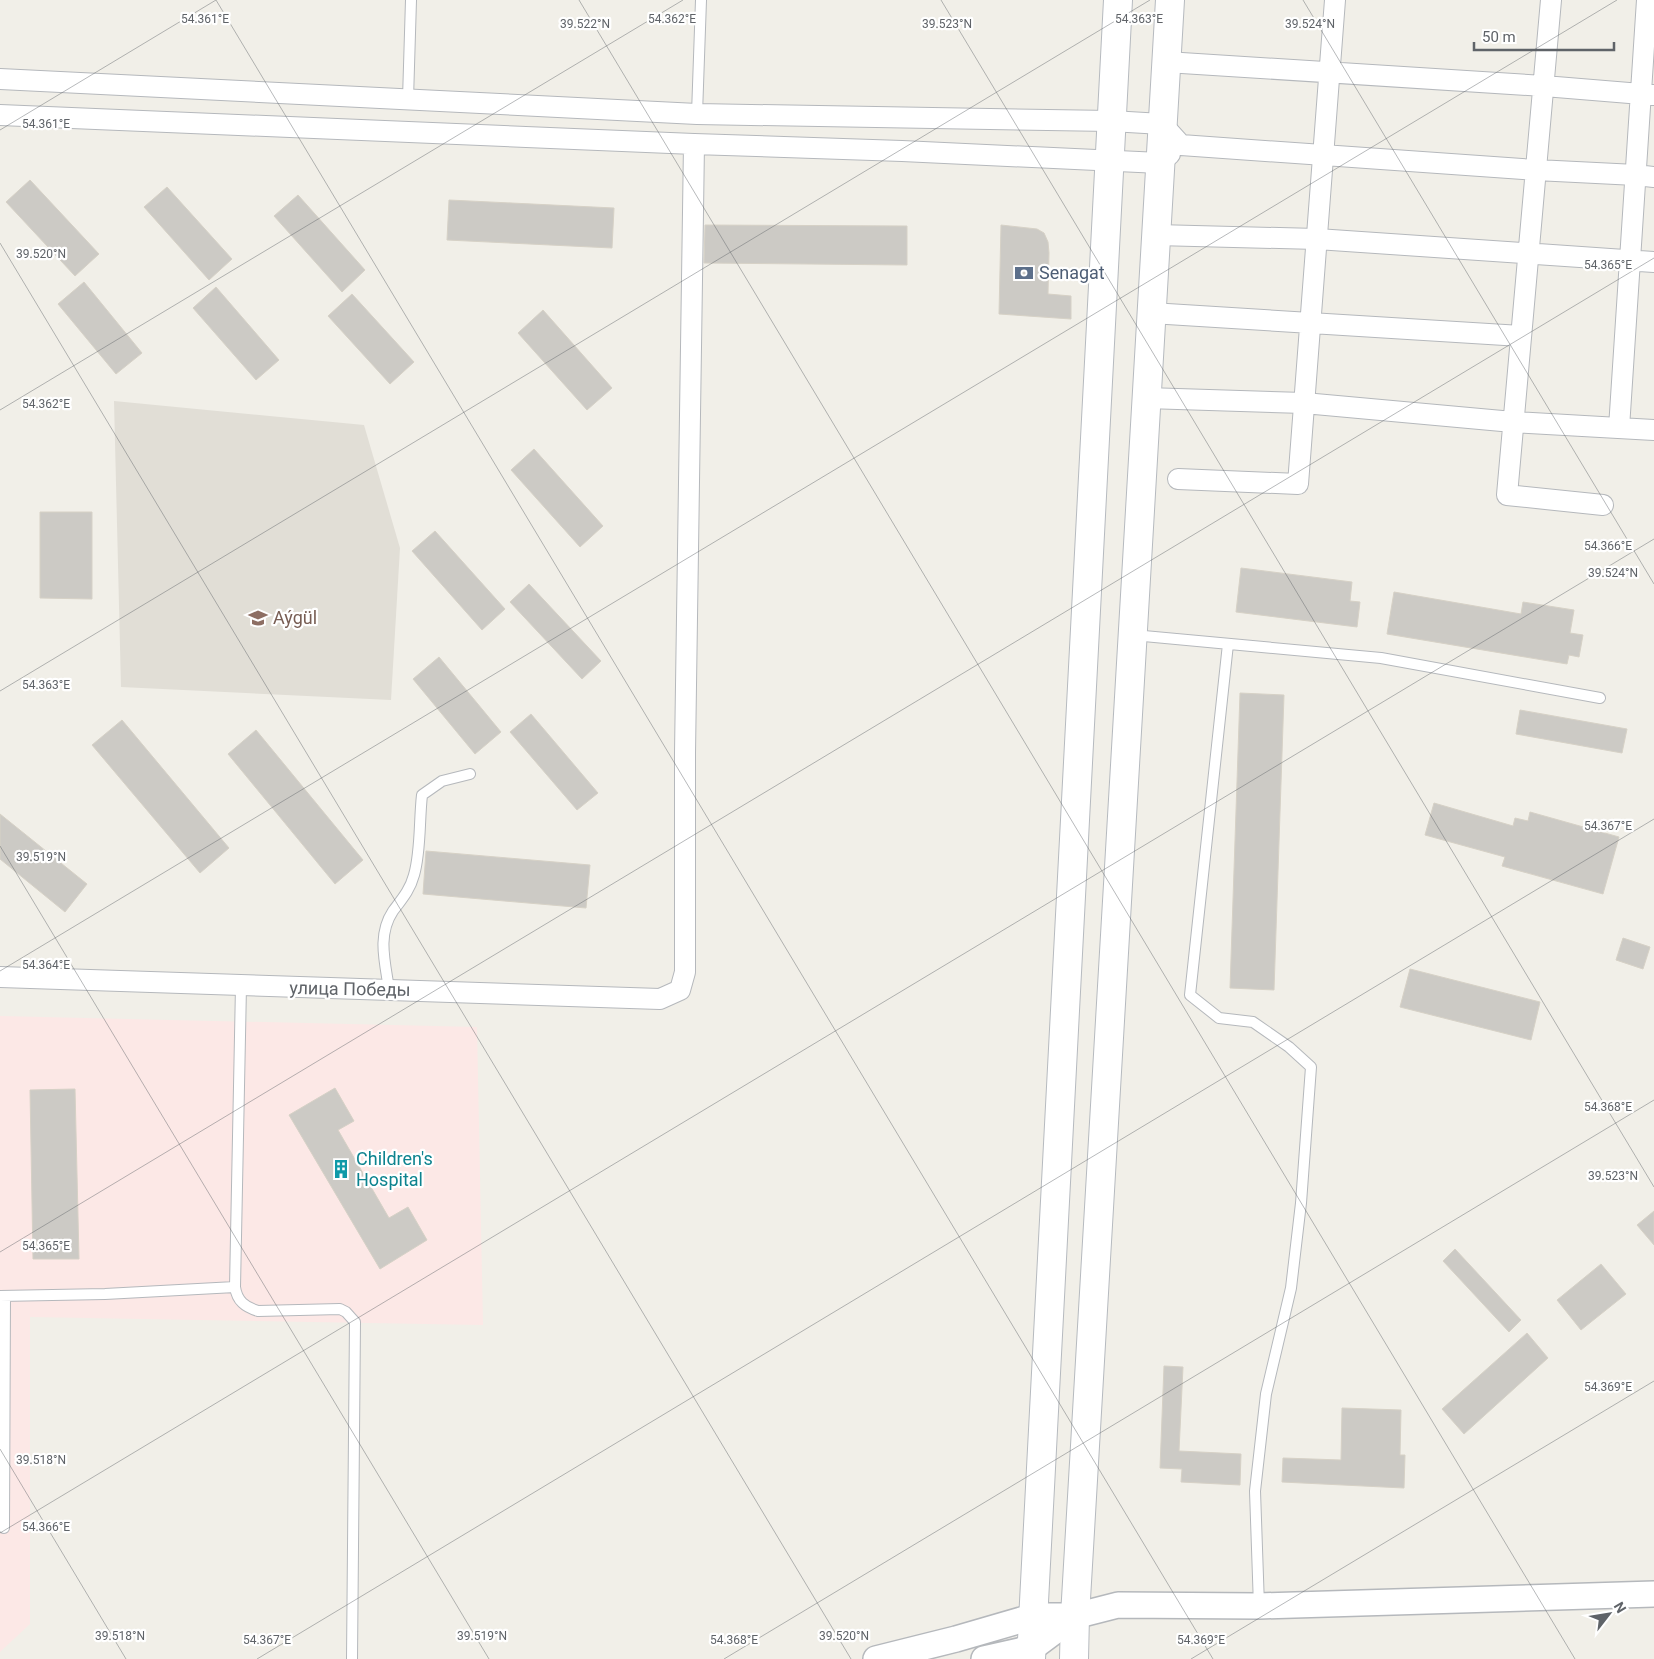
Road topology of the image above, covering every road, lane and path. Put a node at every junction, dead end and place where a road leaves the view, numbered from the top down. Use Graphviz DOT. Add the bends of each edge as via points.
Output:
graph roads {
  1 [pos="411,0"];
  2 [pos="700,0"];
  3 [pos="1118,0"];
  4 [pos="1170,0"];
  5 [pos="1334,0"];
  6 [pos="1551,0"];
  7 [pos="1647,0"];
  8 [pos="1166,62"];
  9 [pos="1329,74"];
  10 [pos="0,79"];
  11 [pos="1544,86"];
  12 [pos="1648,95"];
  13 [pos="408,100"];
  14 [pos="0,114"];
  15 [pos="697,114"];
  16 [pos="1111,120"];
  17 [pos="1162,124"];
  18 [pos="694,144"];
  19 [pos="1181,145"];
  20 [pos="1323,155"];
  21 [pos="1109,161"];
  22 [pos="1160,163"];
  23 [pos="1536,170"];
  24 [pos="1645,176"];
  25 [pos="1156,235"];
  26 [pos="1317,240"];
  27 [pos="1528,254"];
  28 [pos="1630,260"];
  29 [pos="1654,262"];
  30 [pos="1151,313"];
  31 [pos="1310,322"];
  32 [pos="1521,336"];
  33 [pos="1146,398"];
  34 [pos="1304,403"];
  35 [pos="1514,422"];
  36 [pos="1619,428"];
  37 [pos="1654,430"];
  38 [pos="1178,478"];
  39 [pos="1603,505"];
  40 [pos="1132,635"];
  41 [pos="1228,644"];
  42 [pos="1600,698"];
  43 [pos="470,774"];
  44 [pos="0,976"];
  45 [pos="241,986"];
  46 [pos="389,989"];
  47 [pos="235,1287"];
  48 [pos="2,1296"];
  49 [pos="4,1528"];
  50 [pos="1654,1594"];
  51 [pos="1259,1606"];
  52 [pos="1035,1616"];
  53 [pos="1075,1616"];
  54 [pos="1031,1653"];
  55 [pos="352,1659"];
  56 [pos="876,1659"];
  57 [pos="984,1659"];
  58 [pos="1074,1659"];
  1 -- 13 [label="lane"];
  2 -- 15 [label="lane"];
  3 -- 16 [label="main road"];
  4 -- 8 [label="main road"];
  5 -- 9 [label="street"];
  6 -- 11 [label="street"];
  7 -- 12 [label="street"];
  8 -- 9 [label="street"];
  8 -- 17 [label="main road"];
  9 -- 11 [label="street"];
  9 -- 20 [label="street"];
  10 -- 13 [label="street"];
  11 -- 12 [label="street"];
  11 -- 23 [label="street"];
  12 -- 24 [label="street"];
  13 -- 15 [label="street"];
  14 -- 18 [label="street"];
  15 -- 16 [label="street"];
  16 -- 17 [label="street"];
  16 -- 21 [label="main road"];
  17 -- 19 [label="street"];
  17 -- 22 [label="main road"];
  18 -- 21 [label="street"];
  18 -- 46 [label="street, улица Победы" via="685,972 680,990 660,1000"];
  19 -- 20 [label="street"];
  19 -- 22 [label="street"];
  20 -- 23 [label="street"];
  20 -- 26 [label="street"];
  21 -- 22 [label="street"];
  21 -- 52 [label="main road"];
  22 -- 25 [label="main road"];
  23 -- 24 [label="street"];
  23 -- 27 [label="street"];
  24 -- 28 [label="street"];
  25 -- 26 [label="street"];
  25 -- 30 [label="main road"];
  26 -- 27 [label="street"];
  26 -- 31 [label="street"];
  27 -- 28 [label="street"];
  27 -- 32 [label="street"];
  28 -- 29 [label="street"];
  28 -- 36 [label="street"];
  30 -- 31 [label="street"];
  30 -- 33 [label="main road"];
  31 -- 32 [label="street"];
  31 -- 34 [label="street"];
  32 -- 35 [label="street"];
  33 -- 34 [label="street"];
  33 -- 40 [label="main road"];
  34 -- 35 [label="street"];
  34 -- 38 [label="street" via="1298,484"];
  35 -- 36 [label="street"];
  35 -- 39 [label="street" via="1507,495"];
  36 -- 37 [label="street"];
  40 -- 41 [label="lane"];
  40 -- 53 [label="main road"];
  41 -- 42 [label="lane" via="1381,658"];
  41 -- 51 [label="lane" via="1190,995 1219,1018 1253,1022 1290,1047 1311,1068 1291,1288 1266,1394 1255,1491"];
  43 -- 46 [label="lane" via="442,781 422,795 414,875 406,896 392,912 385,928 382,947"];
  44 -- 45 [label="street, улица Победы"];
  45 -- 46 [label="street, улица Победы"];
  45 -- 47 [label="lane"];
  47 -- 48 [label="lane"];
  47 -- 55 [label="lane" via="240,1301 258,1311 340,1309 355,1322"];
  48 -- 49 [label="lane"];
  50 -- 51 [label="street"];
  51 -- 53 [label="street" via="1118,1605"];
  52 -- 53 [label="street"];
  52 -- 54 [label="main road"];
  52 -- 56 [label="street"];
  53 -- 54 [label="street"];
  53 -- 58 [label="main road"];
  54 -- 57 [label="street"];
}
